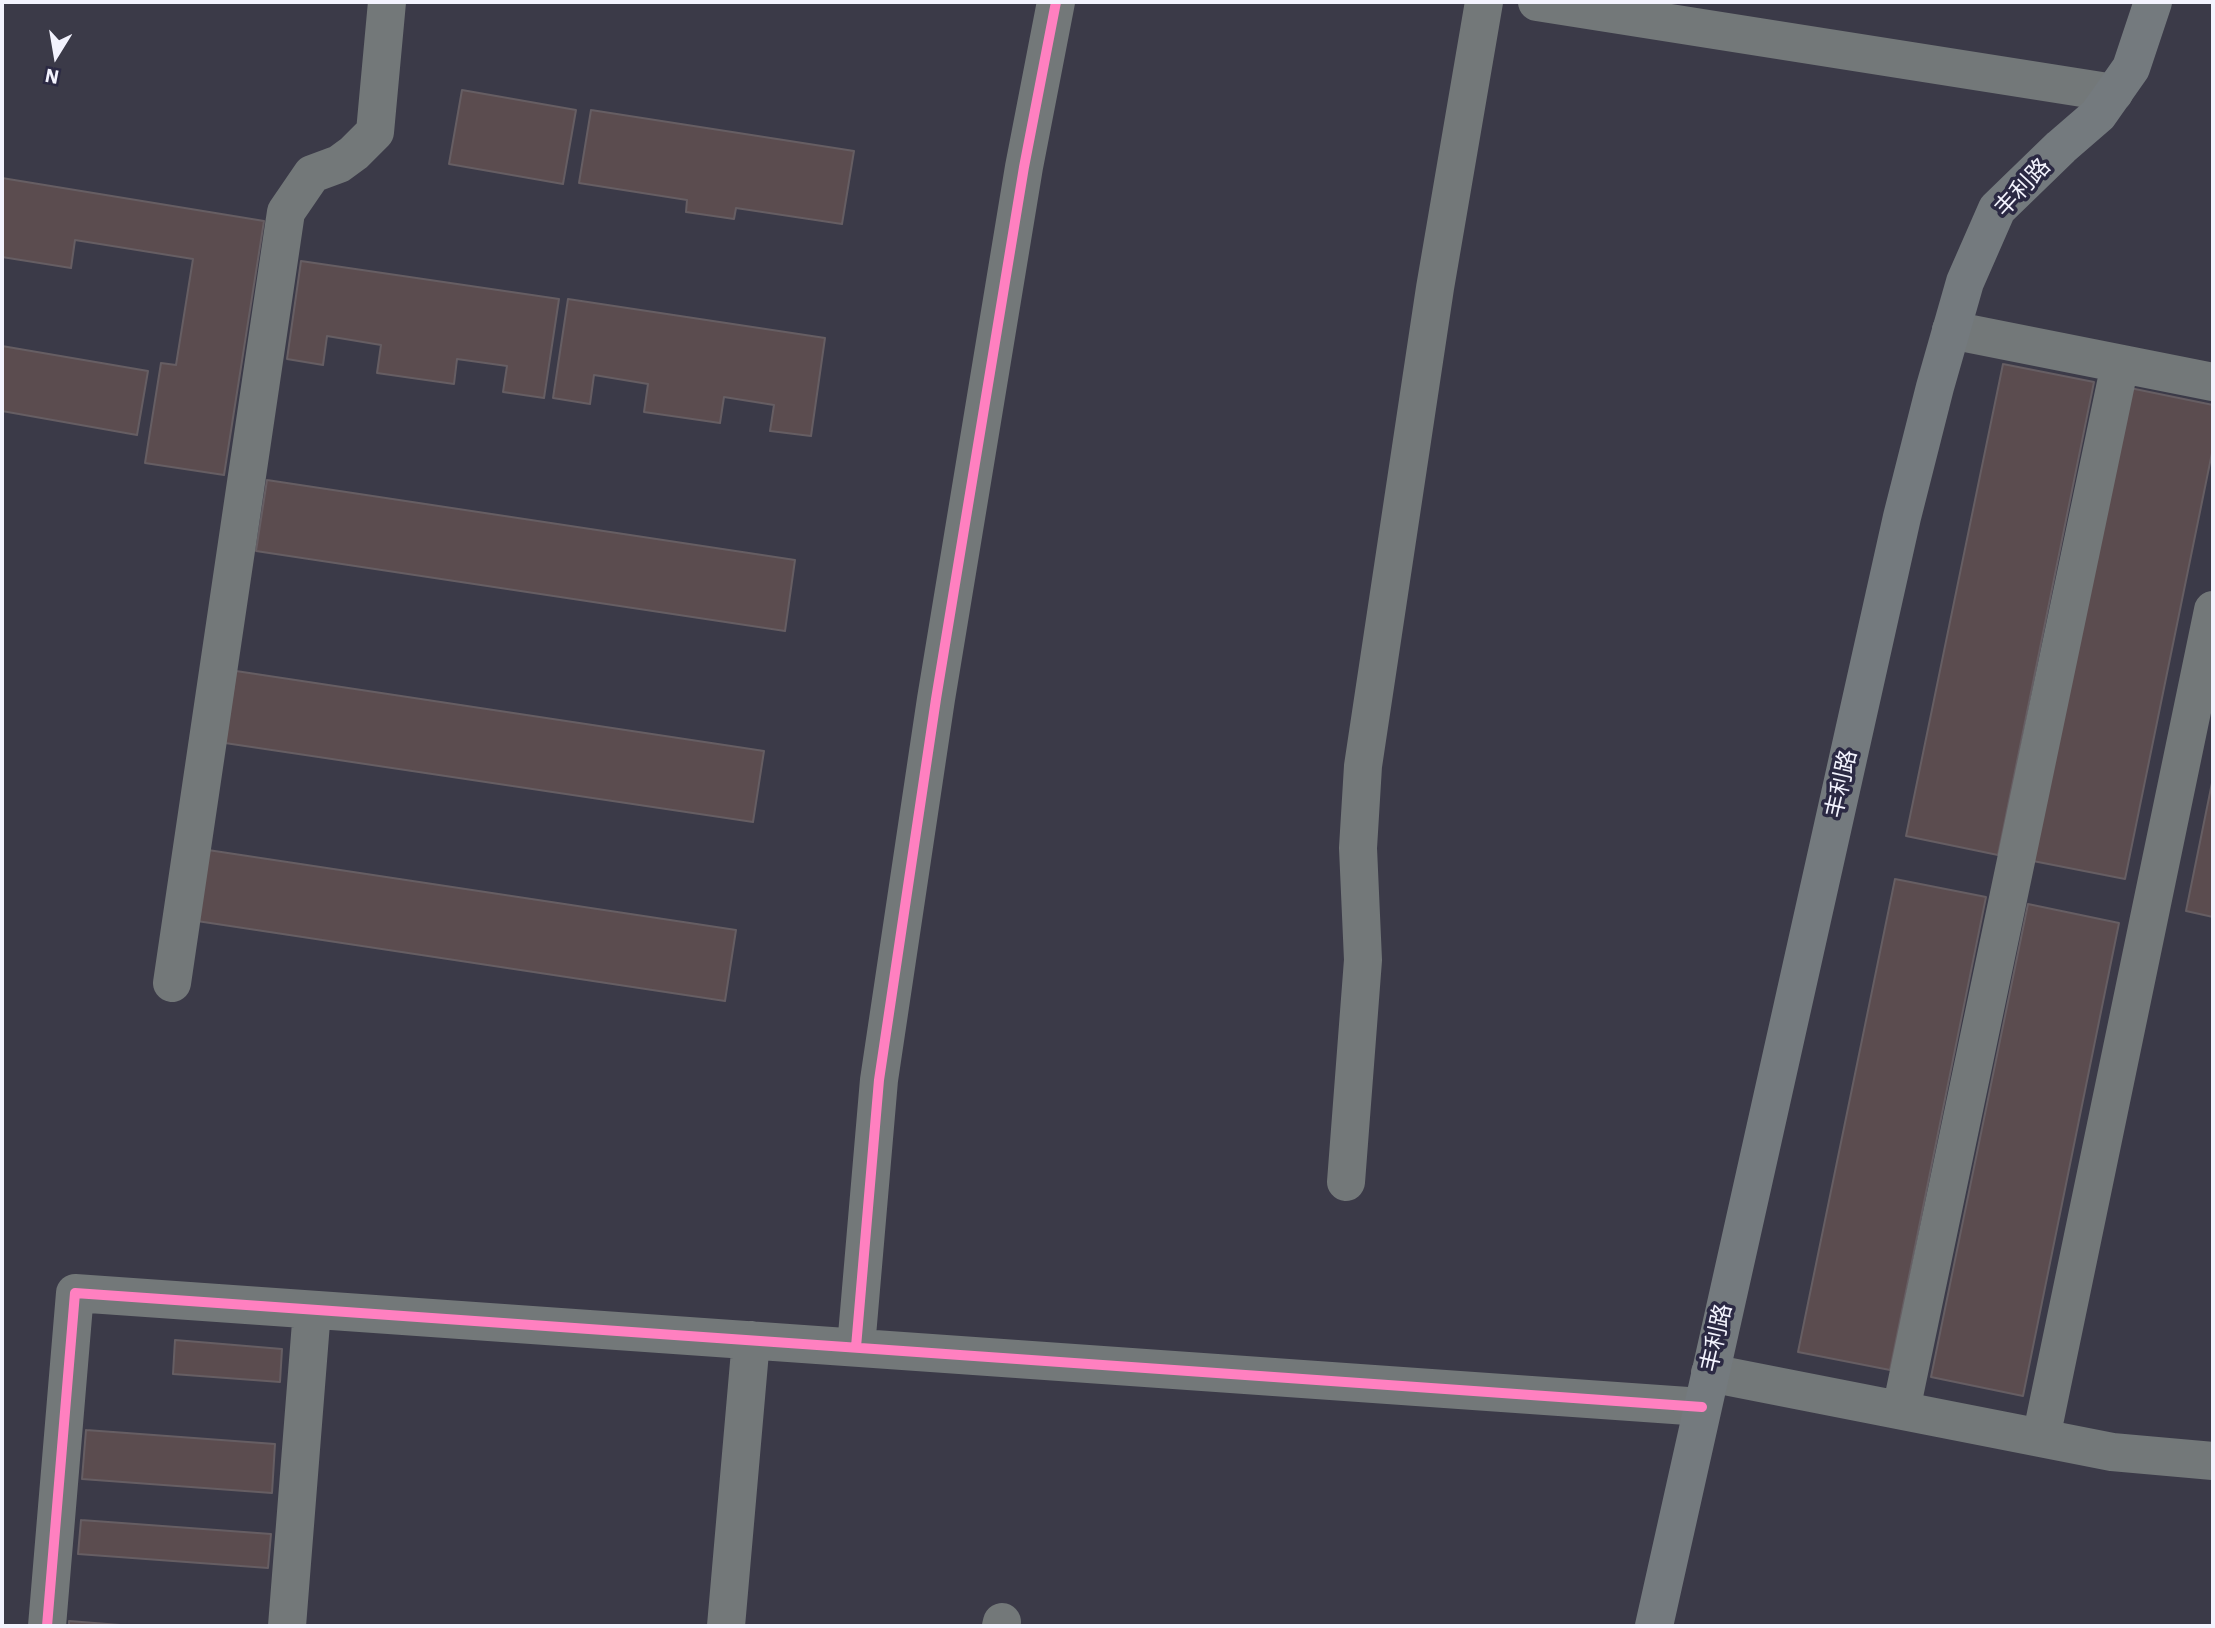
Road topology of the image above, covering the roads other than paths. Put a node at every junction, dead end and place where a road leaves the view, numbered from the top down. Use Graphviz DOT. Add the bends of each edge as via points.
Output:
graph roads {
  1 [pos="387,2"];
  2 [pos="1056,2"];
  3 [pos="1484,2"];
  4 [pos="1536,2"];
  5 [pos="2153,2"];
  6 [pos="2114,93"];
  7 [pos="1951,330"];
  8 [pos="2120,364"];
  9 [pos="2213,382"];
  10 [pos="2213,610"];
  11 [pos="172,983"];
  12 [pos="1346,1182"];
  13 [pos="312,1310"];
  14 [pos="751,1340"];
  15 [pos="856,1347"];
  16 [pos="1706,1390"];
  17 [pos="1901,1410"];
  18 [pos="2041,1438"];
  19 [pos="2213,1461"];
  20 [pos="47,1626"];
  21 [pos="287,1626"];
  22 [pos="726,1626"];
  23 [pos="1654,1626"];
  1 -- 11 [label="street" via="375,132 339,164 312,174 286,212"];
  2 -- 15 [label="street" via="1024,167 936,699 883,1052"];
  3 -- 12 [label="street" via="1435,288 1363,766 1357,848 1363,960"];
  4 -- 6 [label="street"];
  5 -- 6 [label="main road, 丰利路" via="2131,68"];
  6 -- 7 [label="main road, 丰利路" via="2098,115 1997,209 1965,282"];
  7 -- 8 [label="street"];
  7 -- 16 [label="main road, 丰利路" via="1902,517"];
  8 -- 9 [label="street"];
  8 -- 17 [label="street"];
  10 -- 18 [label="street"];
  13 -- 14 [label="street"];
  13 -- 20 [label="street" via="75,1293"];
  13 -- 21 [label="street"];
  14 -- 15 [label="street"];
  14 -- 22 [label="street"];
  15 -- 16 [label="street"];
  16 -- 17 [label="street"];
  16 -- 23 [label="main road, 丰利路"];
  17 -- 18 [label="street"];
  18 -- 19 [label="street" via="2112,1452"];
}
